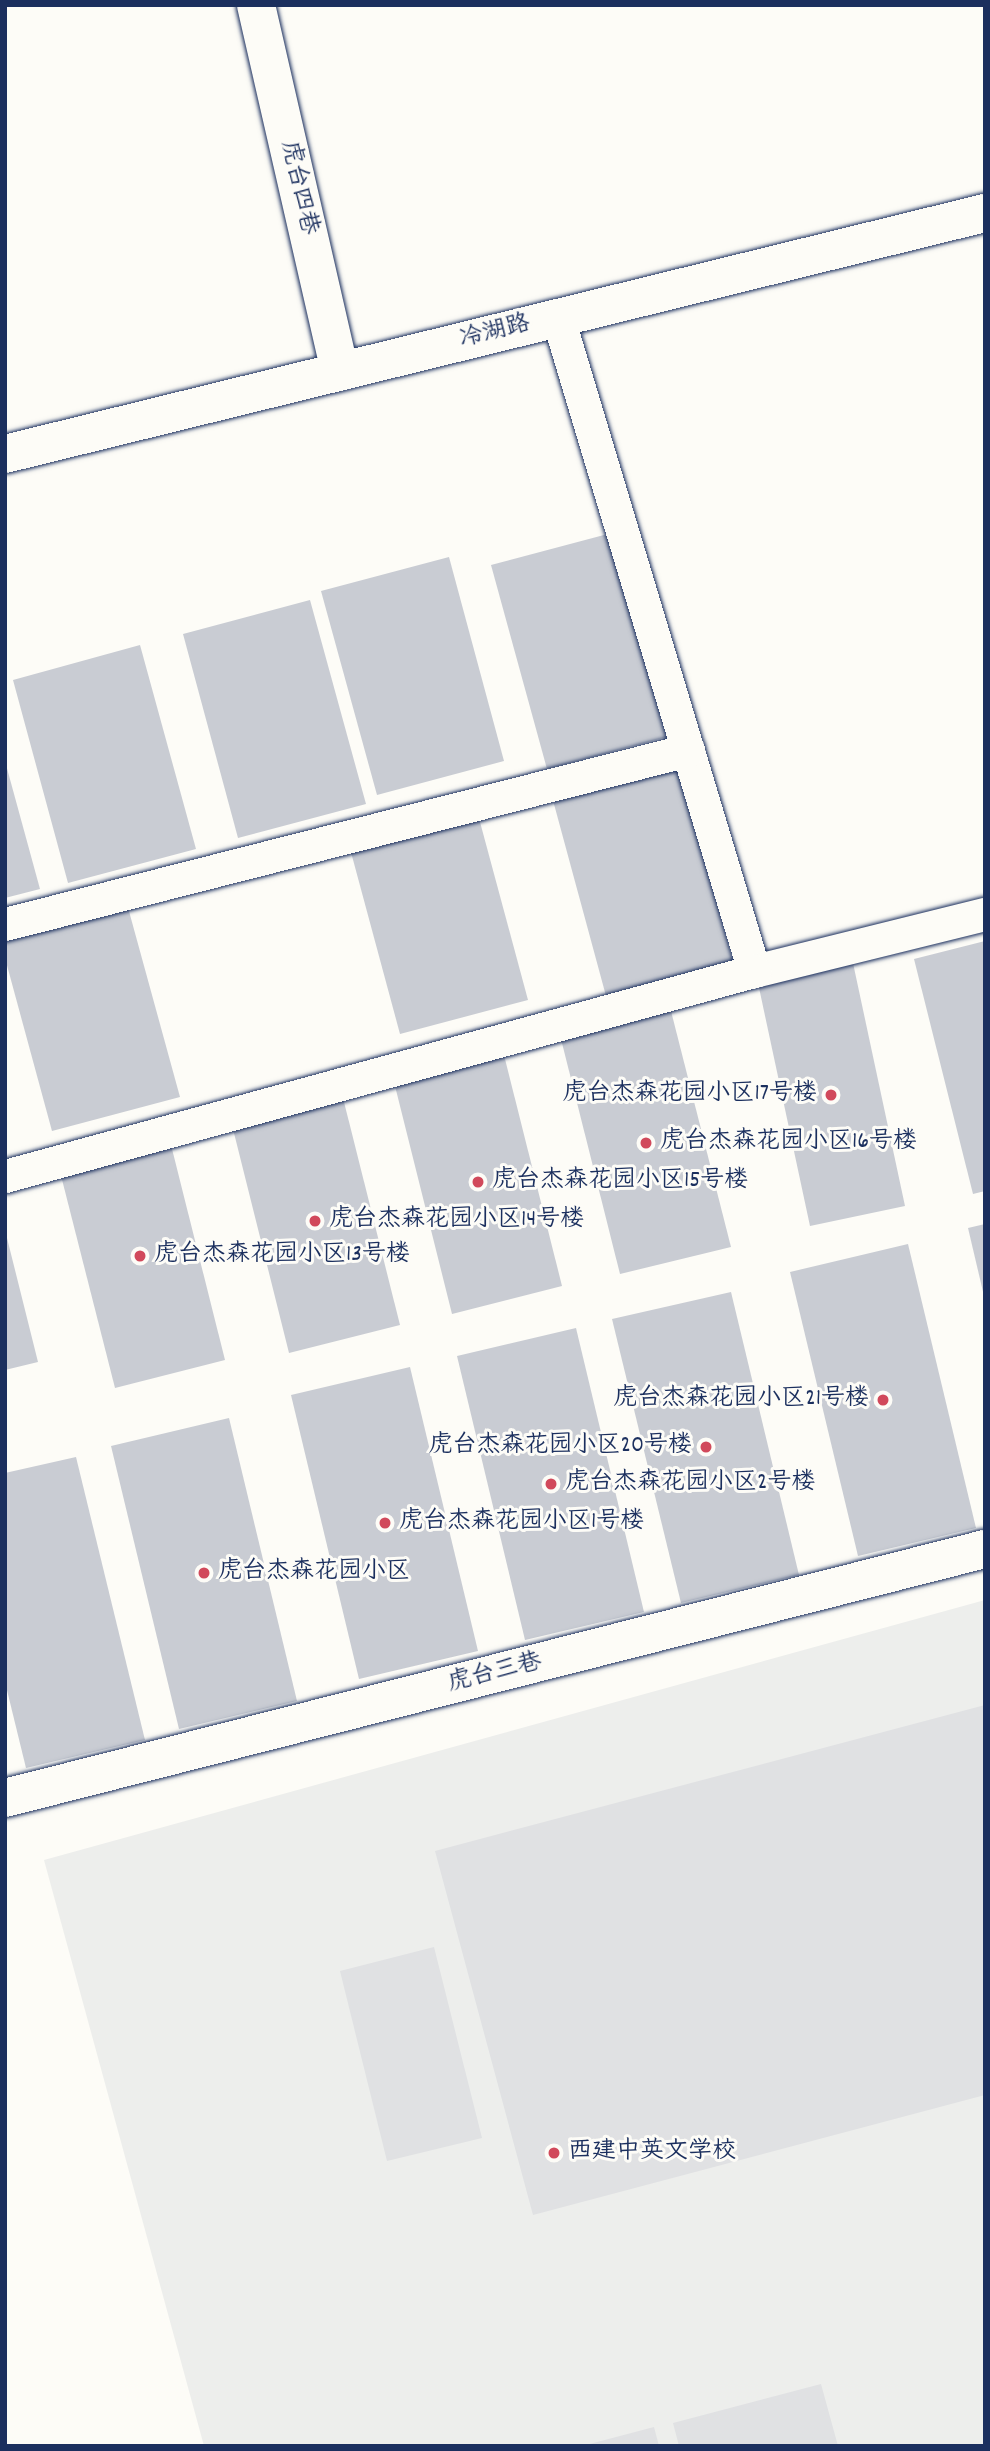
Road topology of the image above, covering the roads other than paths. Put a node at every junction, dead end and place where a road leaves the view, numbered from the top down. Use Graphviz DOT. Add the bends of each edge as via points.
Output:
graph roads {
  1 [pos="256,5"];
  2 [pos="985,213"];
  3 [pos="558,318"];
  4 [pos="341,371"];
  5 [pos="5,454"];
  6 [pos="688,750"];
  7 [pos="985,914"];
  8 [pos="5,924"];
  9 [pos="754,971"];
  10 [pos="5,1176"];
  11 [pos="985,1549"];
  12 [pos="5,1798"];
  1 -- 4 [label="street, 虎台四巷"];
  2 -- 3 [label="street, 冷湖路"];
  3 -- 4 [label="street, 冷湖路"];
  3 -- 6 [label="street"];
  4 -- 5 [label="street, 冷湖路"];
  6 -- 8 [label="street"];
  6 -- 9 [label="street"];
  7 -- 9 [label="street"];
  9 -- 10 [label="street"];
  11 -- 12 [label="street, 虎台三巷"];
}
